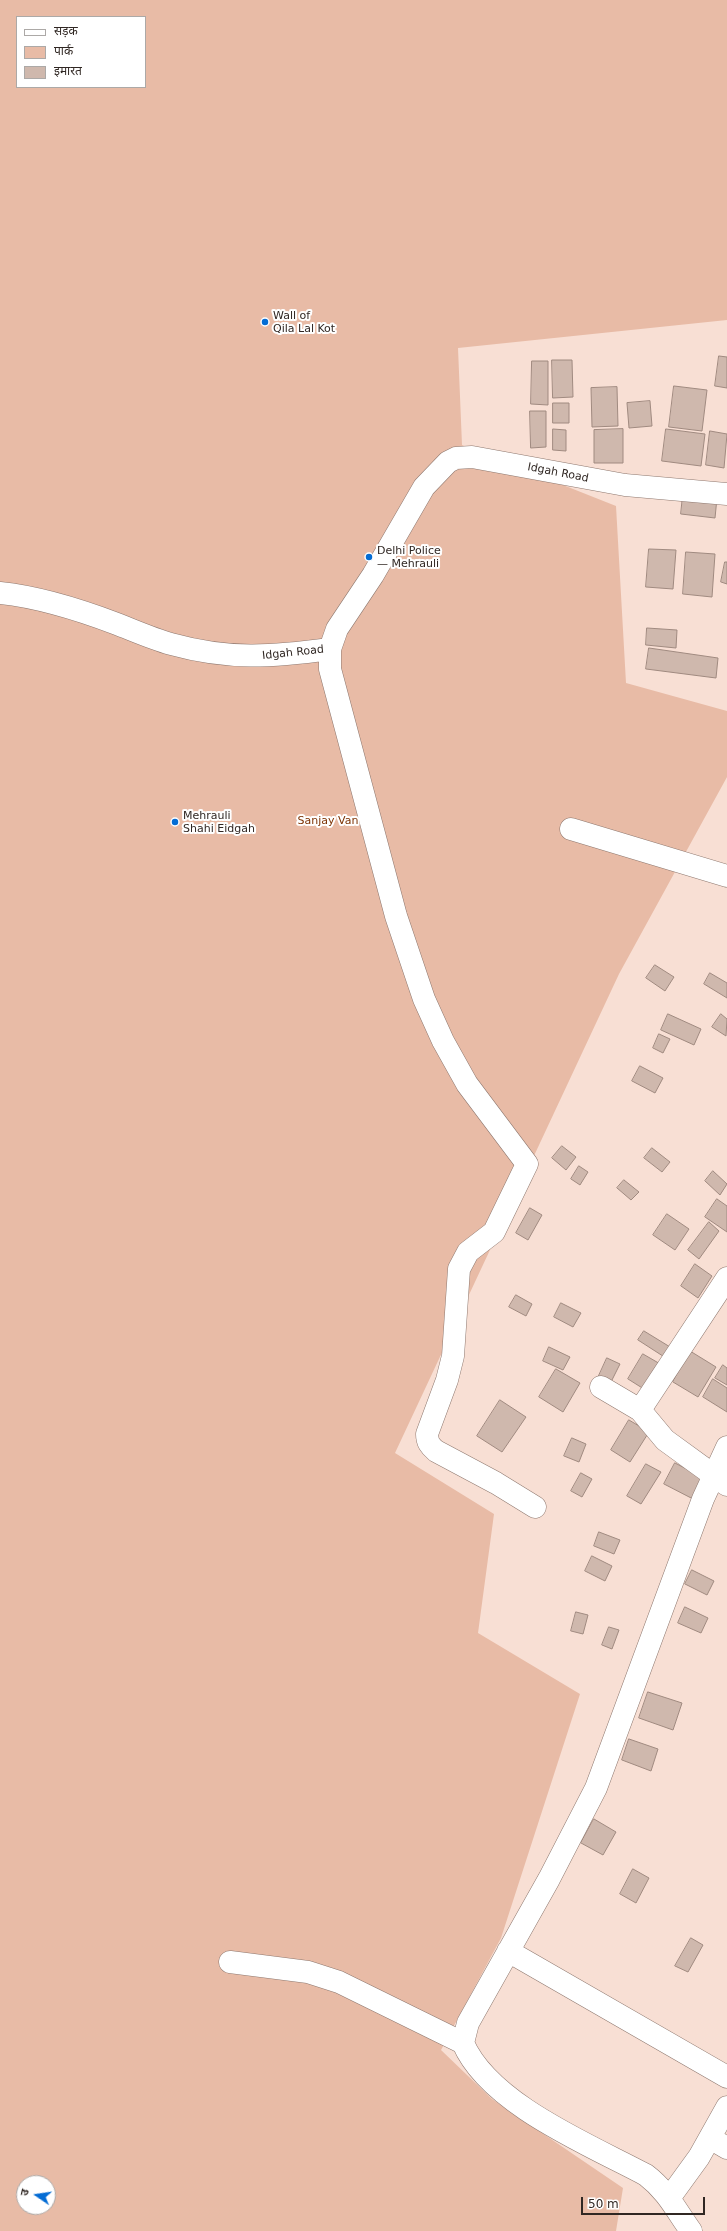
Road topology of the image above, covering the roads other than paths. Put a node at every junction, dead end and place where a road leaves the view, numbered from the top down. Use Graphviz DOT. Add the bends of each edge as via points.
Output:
graph roads {
  1 [pos="727,494"];
  2 [pos="0,593"];
  3 [pos="330,649"];
  4 [pos="571,829"];
  5 [pos="727,876"];
  6 [pos="727,1278"];
  7 [pos="600,1387"];
  8 [pos="640,1410"];
  9 [pos="727,1447"];
  10 [pos="720,1480"];
  11 [pos="535,1508"];
  12 [pos="508,1951"];
  13 [pos="230,1962"];
  14 [pos="463,2043"];
  15 [pos="727,2077"];
  16 [pos="727,2107"];
  17 [pos="718,2143"];
  18 [pos="670,2197"];
  19 [pos="691,2231"];
  1 -- 3 [label="street, Idgah Road" via="625,485 472,457 456,458 441,468 424,487 373,575 337,629"];
  2 -- 3 [label="street, Idgah Road" via="77,610 169,644 201,651 260,657"];
  3 -- 11 [label="street" via="330,669 396,916 424,999 443,1041 467,1084 527,1164 494,1232 468,1252 459,1269 453,1356 427,1440 436,1451 496,1483"];
  4 -- 5 [label="street"];
  6 -- 8 [label="street"];
  7 -- 8 [label="street"];
  8 -- 10 [label="street" via="665,1440"];
  9 -- 10 [label="street"];
  10 -- 12 [label="street" via="691,1530 596,1788"];
  12 -- 14 [label="street" via="468,2023"];
  12 -- 15 [label="street"];
  13 -- 14 [label="street" via="308,1972 339,1982"];
  14 -- 18 [label="street" via="479,2067 508,2096 544,2121 646,2175"];
  16 -- 17 [label="street"];
  17 -- 18 [label="street"];
  18 -- 19 [label="street"];
}
